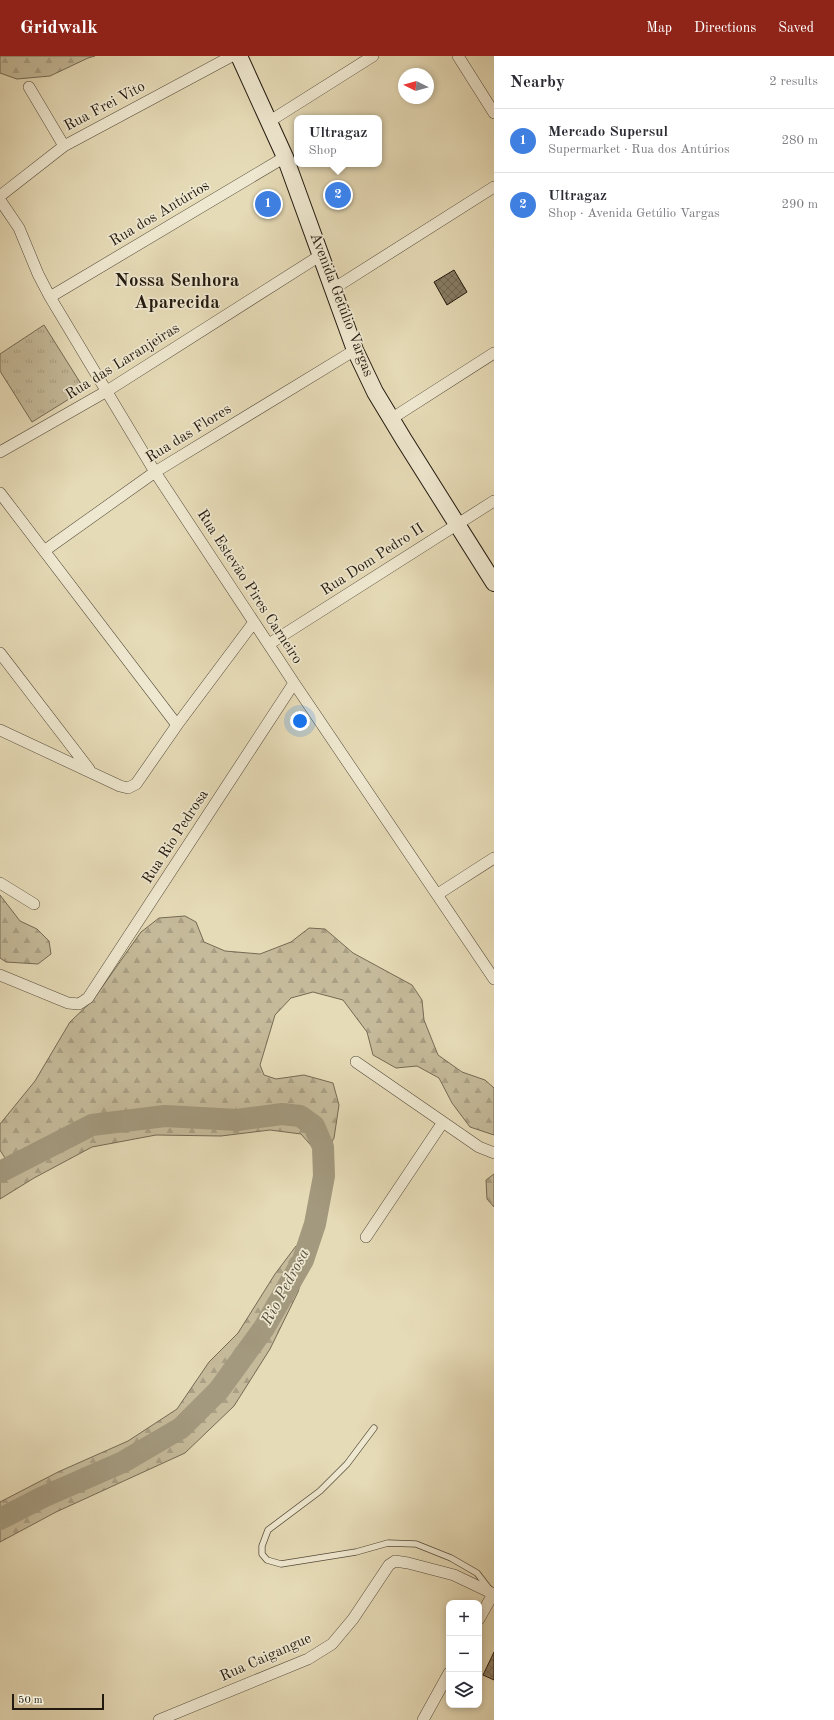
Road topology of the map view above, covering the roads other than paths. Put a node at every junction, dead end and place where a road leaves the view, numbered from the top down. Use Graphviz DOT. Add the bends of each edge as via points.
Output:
graph roads {
  1 [pos="232,56"];
  2 [pos="239,56"];
  3 [pos="373,56"];
  4 [pos="458,56"];
  5 [pos="29,87"];
  6 [pos="494,113"];
  7 [pos="270,121"];
  8 [pos="64,146"];
  9 [pos="285,157"];
  10 [pos="494,187"];
  11 [pos="0,196"];
  12 [pos="0,200"];
  13 [pos="321,255"];
  14 [pos="333,289"];
  15 [pos="50,297"];
  16 [pos="355,350"];
  17 [pos="494,353"];
  18 [pos="107,391"];
  19 [pos="391,419"];
  20 [pos="0,452"];
  21 [pos="155,472"];
  22 [pos="0,494"];
  23 [pos="494,501"];
  24 [pos="456,524"];
  25 [pos="44,551"];
  26 [pos="494,583"];
  27 [pos="254,622"];
  28 [pos="269,644"];
  29 [pos="0,653"];
  30 [pos="294,683"];
  31 [pos="177,725"];
  32 [pos="0,730"];
  33 [pos="91,771"];
  34 [pos="494,858"];
  35 [pos="0,883"];
  36 [pos="438,894"];
  37 [pos="34,904"];
  38 [pos="0,976"];
  39 [pos="494,979"];
  40 [pos="356,1062"];
  41 [pos="443,1122"];
  42 [pos="494,1153"];
  43 [pos="366,1237"];
  44 [pos="374,1428"];
  45 [pos="493,1594"];
  46 [pos="482,1614"];
  47 [pos="446,1678"];
  48 [pos="159,1720"];
  49 [pos="423,1720"];
  1 -- 8 [label="street, Rua Frei Vito"];
  2 -- 7 [label="street, Avenida Getúlio Vargas"];
  3 -- 7 [label="street"];
  4 -- 6 [label="street"];
  5 -- 8 [label="street"];
  7 -- 9 [label="street, Avenida Getúlio Vargas"];
  8 -- 11 [label="street, Rua Frei Vito"];
  9 -- 13 [label="street, Avenida Getúlio Vargas"];
  9 -- 15 [label="street, Rua dos Antúrios"];
  10 -- 14 [label="street"];
  12 -- 15 [label="street, Rua Estevão Pires Carneiro" via="19,228"];
  13 -- 14 [label="street, Avenida Getúlio Vargas"];
  13 -- 18 [label="street, Rua das Laranjeiras"];
  14 -- 16 [label="street, Avenida Getúlio Vargas"];
  15 -- 18 [label="street, Rua Estevão Pires Carneiro"];
  16 -- 19 [label="street, Avenida Getúlio Vargas"];
  16 -- 21 [label="street, Rua das Flores"];
  17 -- 19 [label="street"];
  18 -- 20 [label="street, Rua das Laranjeiras"];
  18 -- 21 [label="street, Rua Estevão Pires Carneiro"];
  19 -- 24 [label="street, Avenida Getúlio Vargas"];
  21 -- 25 [label="street, Rua das Flores"];
  21 -- 27 [label="street, Rua Estevão Pires Carneiro"];
  22 -- 25 [label="street"];
  23 -- 24 [label="street, Rua Dom Pedro II"];
  24 -- 26 [label="street, Avenida Getúlio Vargas"];
  24 -- 28 [label="street, Rua Dom Pedro II"];
  25 -- 31 [label="street"];
  27 -- 28 [label="street, Rua Estevão Pires Carneiro"];
  27 -- 31 [label="street"];
  28 -- 30 [label="street, Rua Estevão Pires Carneiro"];
  29 -- 33 [label="street"];
  30 -- 36 [label="street, Rua Estevão Pires Carneiro"];
  30 -- 38 [label="street, Rua Rio Pedrosa" via="88,998 79,1004 68,1003"];
  31 -- 33 [label="street" via="136,784 128,788 120,786"];
  32 -- 33 [label="street"];
  34 -- 36 [label="street"];
  35 -- 37 [label="street"];
  36 -- 39 [label="street, Rua Estevão Pires Carneiro"];
  40 -- 41 [label="street"];
  41 -- 42 [label="street" via="479,1147"];
  41 -- 43 [label="street"];
  44 -- 45 [label="lane" via="347,1464 320,1491 268,1530 262,1554 267,1560 280,1564 356,1552 388,1543 416,1544 451,1558 477,1573"];
  45 -- 46 [label="street"];
  45 -- 48 [label="street, Rua Caigangue" via="454,1575 395,1561 389,1565 353,1619 332,1644 308,1658"];
  47 -- 49 [label="street"];
}
